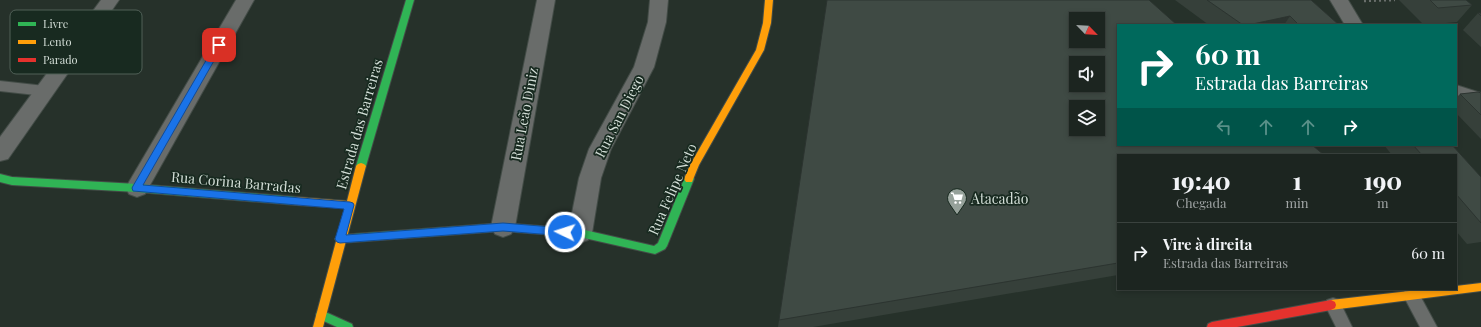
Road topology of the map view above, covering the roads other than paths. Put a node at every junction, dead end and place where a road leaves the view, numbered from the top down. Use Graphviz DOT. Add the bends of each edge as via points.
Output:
graph roads {
  1 [pos="110,0"];
  2 [pos="245,0"];
  3 [pos="410,0"];
  4 [pos="546,0"];
  5 [pos="659,0"];
  6 [pos="768,0"];
  7 [pos="1340,1"];
  8 [pos="103,10"];
  9 [pos="1354,24"];
  10 [pos="57,74"];
  11 [pos="0,86"];
  12 [pos="45,91"];
  13 [pos="1457,92"];
  14 [pos="1481,100"];
  15 [pos="0,153"];
  16 [pos="0,178"];
  17 [pos="137,188"];
  18 [pos="350,205"];
  19 [pos="503,227"];
  20 [pos="580,233"];
  21 [pos="340,239"];
  22 [pos="1481,287"];
  23 [pos="1411,296"];
  24 [pos="1333,305"];
  25 [pos="321,315"];
  26 [pos="318,327"];
  27 [pos="348,327"];
  28 [pos="1212,327"];
  29 [pos="1344,327"];
  30 [pos="1429,327"];
  1 -- 8 [label="street"];
  2 -- 17 [label="street"];
  3 -- 18 [label="street, Estrada das Barreiras"];
  4 -- 19 [label="street, Rua Leão Diniz"];
  5 -- 20 [label="street, Rua San Diego" via="657,22 644,67 600,149 590,178"];
  6 -- 20 [label="street, Rua Felipe Neto" via="767,23 760,50 695,165 662,246 655,250"];
  7 -- 9 [label="street"];
  10 -- 12 [label="street"];
  11 -- 12 [label="lane"];
  12 -- 15 [label="street"];
  13 -- 14 [label="street"];
  16 -- 17 [label="street, Rua Corina Barradas" via="12,181"];
  17 -- 18 [label="street, Rua Corina Barradas"];
  18 -- 21 [label="street, Estrada das Barreiras"];
  19 -- 20 [label="street, Rua Felipe Neto"];
  19 -- 21 [label="street, Rua Felipe Neto"];
  21 -- 25 [label="street, Estrada das Barreiras"];
  22 -- 23 [label="street"];
  23 -- 24 [label="street"];
  23 -- 30 [label="lane"];
  24 -- 28 [label="street"];
  24 -- 29 [label="lane"];
  25 -- 26 [label="street, Estrada das Barreiras"];
  25 -- 27 [label="street"];
}
